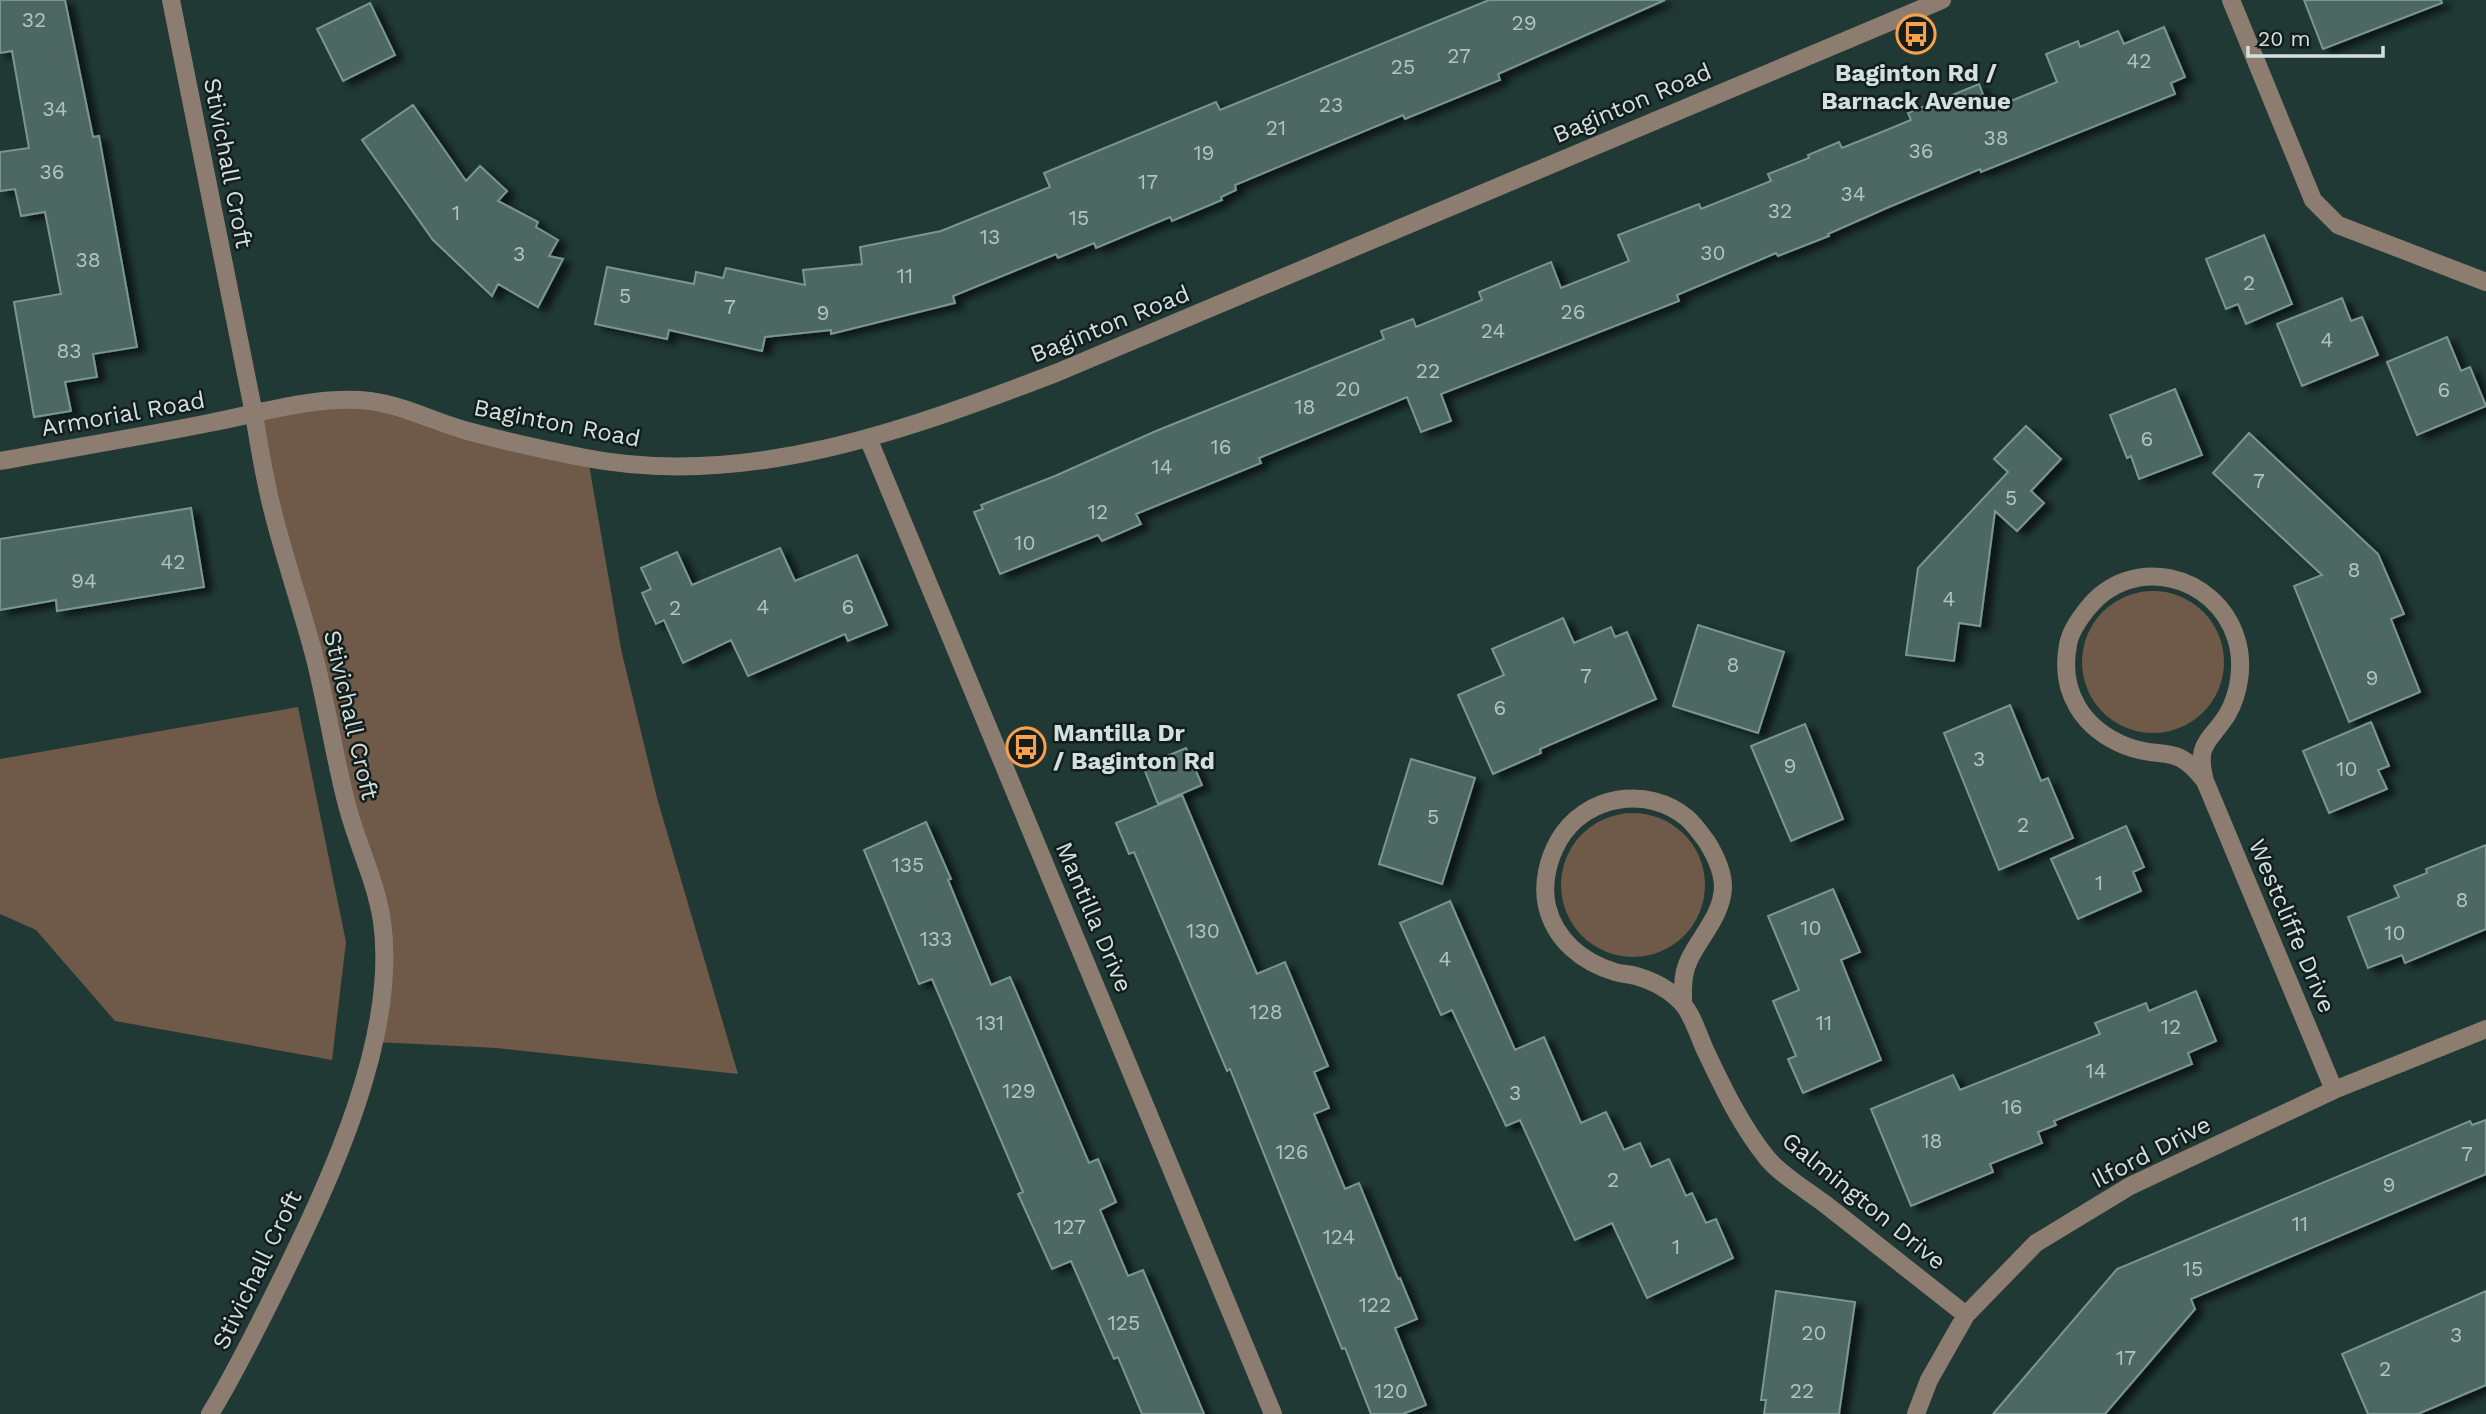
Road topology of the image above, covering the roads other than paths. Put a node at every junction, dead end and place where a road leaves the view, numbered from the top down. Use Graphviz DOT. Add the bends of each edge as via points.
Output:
graph roads {
  1 [pos="171,0"];
  2 [pos="1942,0"];
  3 [pos="2231,0"];
  4 [pos="2486,282"];
  5 [pos="254,414"];
  6 [pos="868,438"];
  7 [pos="0,461"];
  8 [pos="2205,781"];
  9 [pos="1683,1004"];
  10 [pos="2486,1029"];
  11 [pos="2334,1090"];
  12 [pos="1966,1315"];
  13 [pos="210,1414"];
  14 [pos="1273,1414"];
  15 [pos="1916,1414"];
  1 -- 5 [label="street, Stivichall Croft"];
  2 -- 6 [label="street, Baginton Road" via="1056,373 960,410"];
  3 -- 4 [label="street" via="2313,200 2338,225"];
  5 -- 6 [label="street, Baginton Road" via="370,401 520,444 589,459 670,467 753,463"];
  5 -- 7 [label="street, Armorial Road"];
  5 -- 13 [label="street, Stivichall Croft" via="272,508 326,702 343,792 375,888 383,962 375,1042 347,1129 312,1217"];
  6 -- 14 [label="street, Mantilla Drive"];
  8 -- 8 [label="street, Westcliffe Drive" via="2181,757 2128,747 2109,738 2076,708 2068,688 2068,644 2078,620 2113,585 2133,578 2173,578 2195,585 2228,618 2241,663 2227,714 2203,750"];
  8 -- 11 [label="street, Westcliffe Drive"];
  9 -- 9 [label="street, Galmington Drive" via="1664,987 1580,956 1552,924 1546,901 1552,853 1576,821 1604,802 1627,797 1668,806 1687,818 1713,851 1723,886 1719,907 1690,958 1683,977"];
  9 -- 12 [label="street, Galmington Drive" via="1727,1097 1769,1160"];
  10 -- 11 [label="street, Ilford Drive"];
  11 -- 12 [label="street, Ilford Drive" via="2130,1185 2036,1243"];
  12 -- 15 [label="street, Ilford Drive" via="1929,1380"];
}
